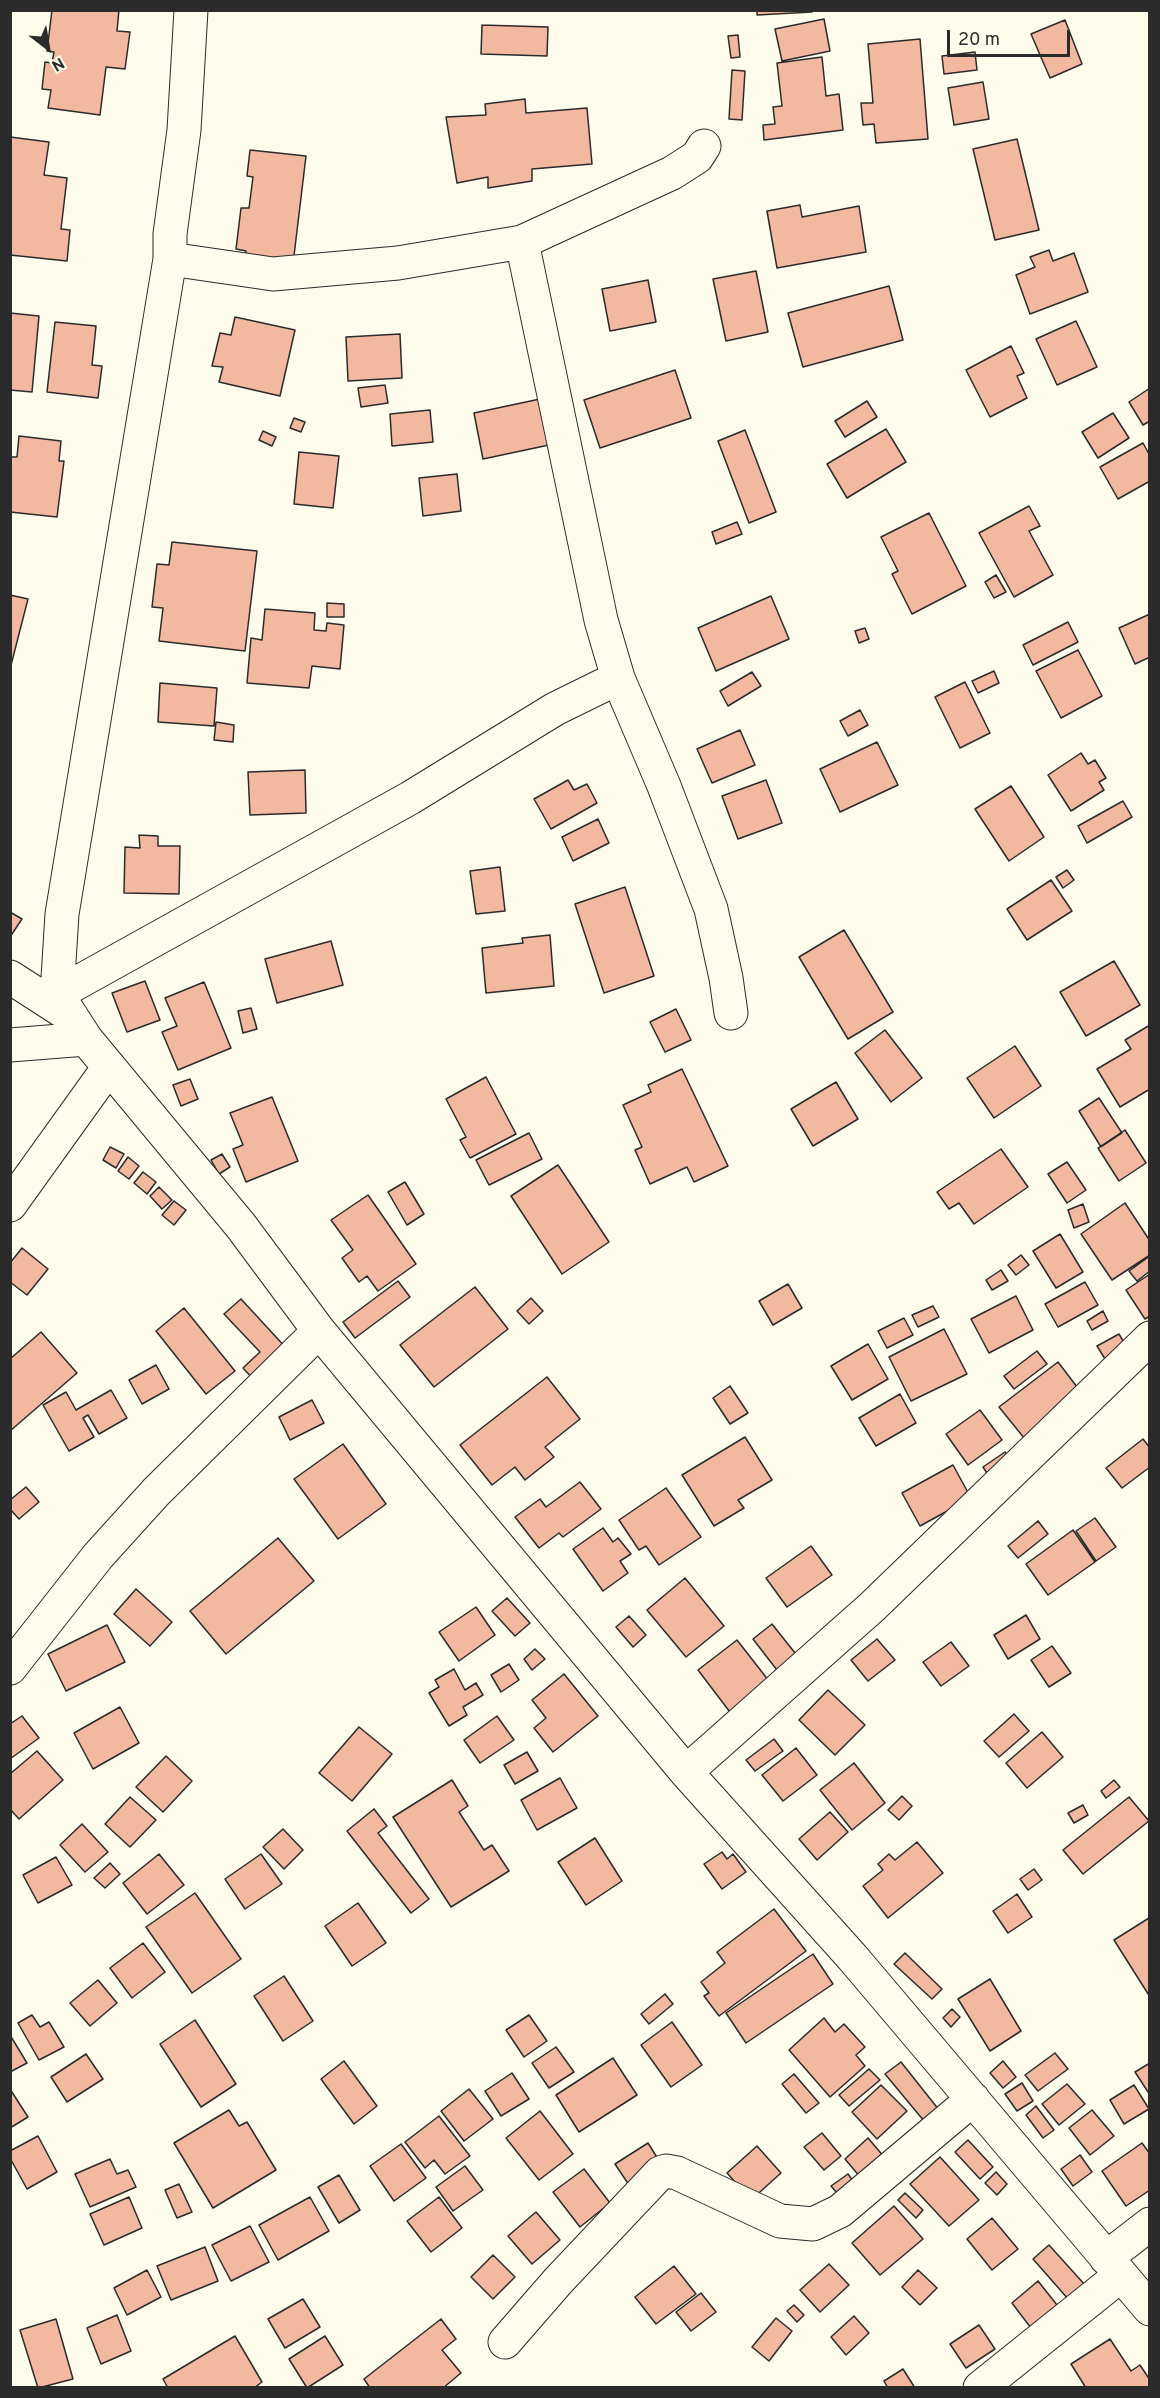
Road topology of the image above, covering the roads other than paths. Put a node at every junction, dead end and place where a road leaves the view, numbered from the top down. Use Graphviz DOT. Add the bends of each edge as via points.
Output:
graph roads {
  1 [pos="191,10"];
  2 [pos="704,146"];
  3 [pos="522,242"];
  4 [pos="170,259"];
  5 [pos="618,678"];
  6 [pos="10,977"];
  7 [pos="731,1013"];
  8 [pos="72,1017"];
  9 [pos="10,1045"];
  10 [pos="109,1067"];
  11 [pos="10,1205"];
  12 [pos="319,1330"];
  13 [pos="1149,1338"];
  14 [pos="10,1668"];
  15 [pos="686,1772"];
  16 [pos="973,2099"];
  17 [pos="1149,2224"];
  18 [pos="1113,2266"];
  19 [pos="1149,2309"];
  20 [pos="505,2342"];
  21 [pos="980,2388"];
  1 -- 4 [label="street" via="184,130"];
  2 -- 3 [label="street" via="697,157 672,172"];
  3 -- 4 [label="street" via="398,263 273,274"];
  3 -- 5 [label="street" via="601,620"];
  4 -- 8 [label="street" via="62,914"];
  5 -- 7 [label="street" via="711,909"];
  5 -- 8 [label="street" via="555,709 410,798"];
  6 -- 8 [label="street"];
  8 -- 9 [label="street"];
  8 -- 10 [label="street"];
  10 -- 11 [label="street"];
  10 -- 12 [label="street" via="241,1226"];
  12 -- 14 [label="street" via="156,1492 98,1556"];
  12 -- 15 [label="street"];
  13 -- 15 [label="street" via="872,1607"];
  15 -- 16 [label="street"];
  16 -- 18 [label="street"];
  16 -- 20 [label="street" via="840,2211 813,2224 780,2221 677,2174 660,2173"];
  17 -- 18 [label="street"];
  18 -- 19 [label="street"];
  18 -- 21 [label="street"];
}
